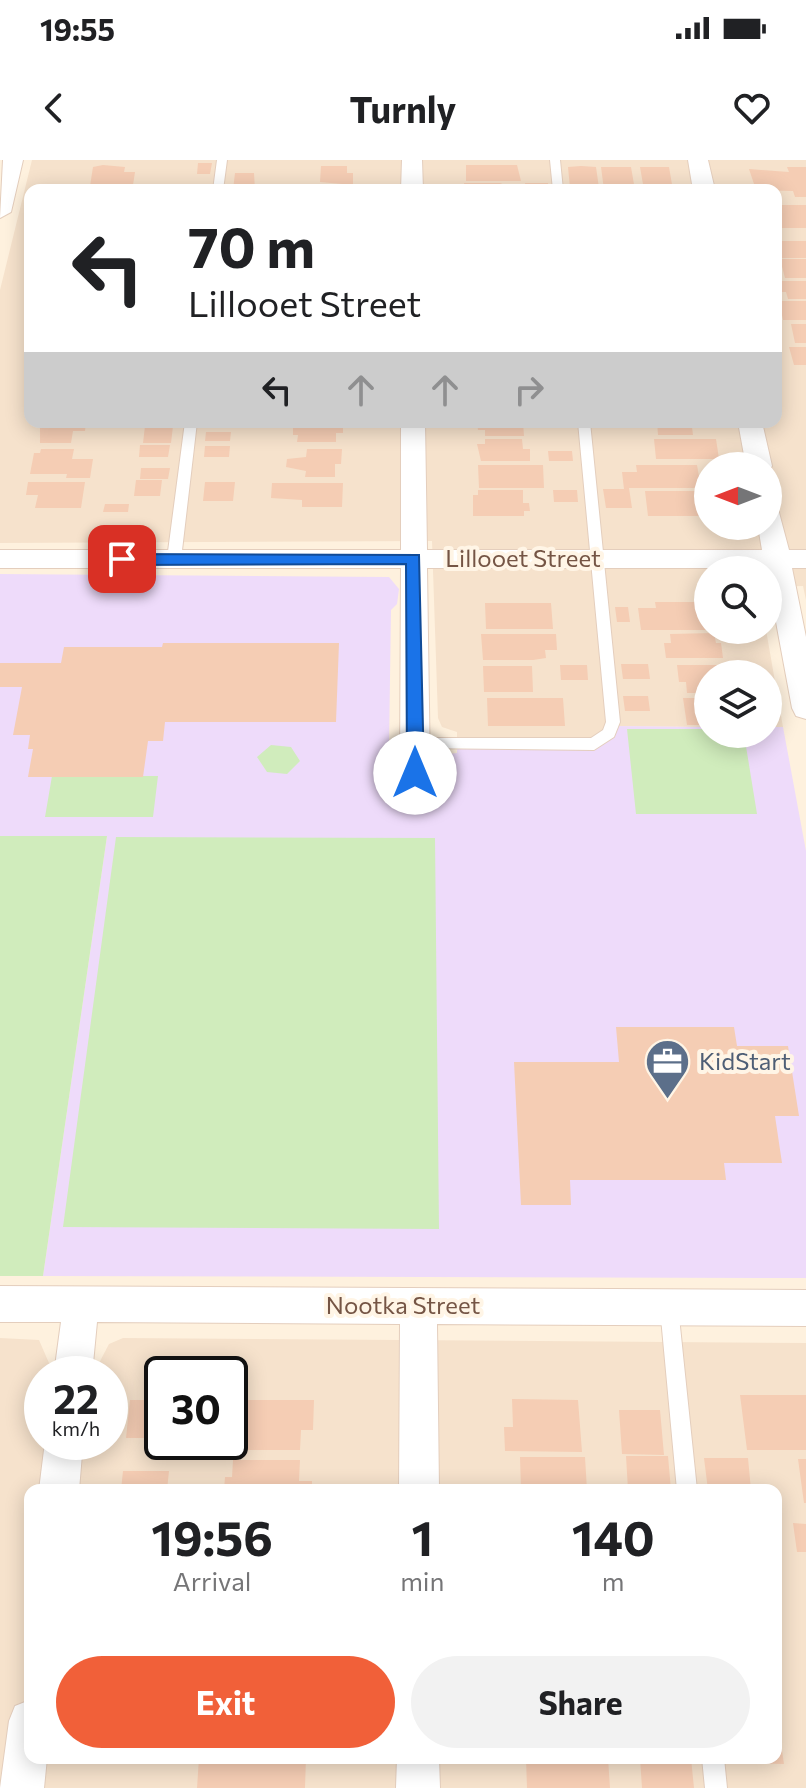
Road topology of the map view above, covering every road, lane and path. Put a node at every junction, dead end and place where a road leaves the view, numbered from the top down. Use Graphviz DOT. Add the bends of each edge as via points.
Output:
graph roads {
  1 [pos="13,160"];
  2 [pos="222,160"];
  3 [pos="412,160"];
  4 [pos="555,160"];
  5 [pos="698,160"];
  6 [pos="219,184"];
  7 [pos="412,184"];
  8 [pos="557,184"];
  9 [pos="703,184"];
  10 [pos="0,212"];
  11 [pos="190,428"];
  12 [pos="413,428"];
  13 [pos="585,428"];
  14 [pos="751,428"];
  15 [pos="756,452"];
  16 [pos="0,559"];
  17 [pos="174,559"];
  18 [pos="414,559"];
  19 [pos="600,559"];
  20 [pos="694,559"];
  21 [pos="782,559"];
  22 [pos="806,559"];
  23 [pos="782,580"];
  24 [pos="806,708"];
  25 [pos="415,744"];
  26 [pos="415,773"];
  27 [pos="0,1304"];
  28 [pos="81,1304"];
  29 [pos="418,1306"];
  30 [pos="669,1307"];
  31 [pos="806,1308"];
  32 [pos="75,1356"];
  33 [pos="62,1460"];
  34 [pos="60,1484"];
  35 [pos="419,1484"];
  36 [pos="686,1484"];
  37 [pos="25,1764"];
  38 [pos="418,1764"];
  39 [pos="714,1764"];
  40 [pos="22,1788"];
  41 [pos="418,1788"];
  42 [pos="716,1788"];
  1 -- 10 [label="street"];
  2 -- 6 [label="lane"];
  3 -- 7 [label="street"];
  4 -- 8 [label="lane"];
  5 -- 9 [label="street"];
  11 -- 17 [label="lane"];
  12 -- 18 [label="street"];
  13 -- 19 [label="lane"];
  14 -- 15 [label="street"];
  16 -- 17 [label="street, Lillooet Street"];
  17 -- 18 [label="street, Lillooet Street"];
  18 -- 19 [label="street, Lillooet Street"];
  18 -- 25 [label="street"];
  19 -- 20 [label="street, Lillooet Street"];
  19 -- 25 [label="lane" via="613,722 609,733 594,744"];
  21 -- 22 [label="street, Lillooet Street"];
  23 -- 24 [label="street"];
  25 -- 26 [label="street"];
  27 -- 28 [label="street, Nootka Street"];
  28 -- 29 [label="street, Nootka Street"];
  28 -- 32 [label="street"];
  29 -- 30 [label="street, Nootka Street"];
  29 -- 35 [label="street"];
  30 -- 31 [label="street, Nootka Street"];
  30 -- 36 [label="lane"];
  33 -- 34 [label="street"];
  37 -- 40 [label="street"];
  38 -- 41 [label="street"];
  39 -- 42 [label="lane"];
}
